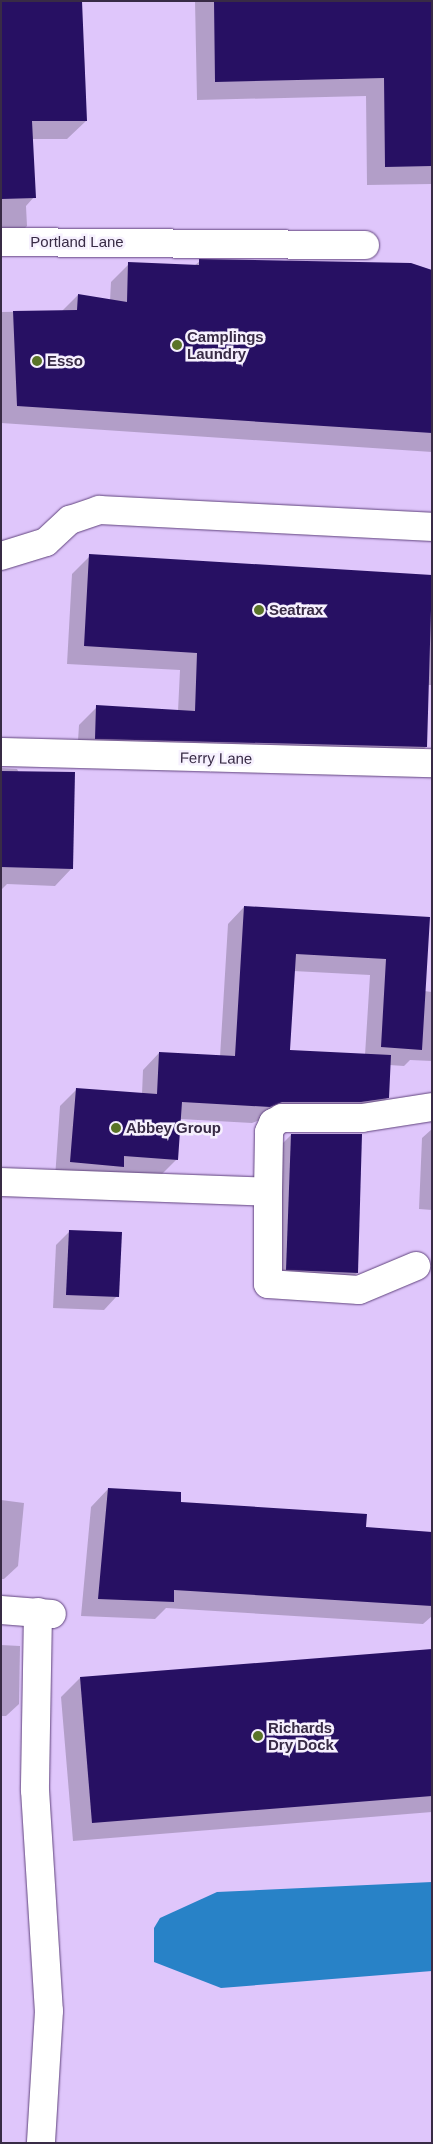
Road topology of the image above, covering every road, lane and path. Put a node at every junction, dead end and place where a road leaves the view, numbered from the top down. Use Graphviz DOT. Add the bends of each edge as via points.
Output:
graph roads {
  1 [pos="1,242"];
  2 [pos="365,245"];
  3 [pos="432,527"];
  4 [pos="1,556"];
  5 [pos="1,752"];
  6 [pos="432,763"];
  7 [pos="432,1107"];
  8 [pos="1,1182"];
  9 [pos="268,1192"];
  10 [pos="416,1266"];
  11 [pos="1,1610"];
  12 [pos="41,2143"];
  1 -- 2 [label="street, Portland Lane"];
  3 -- 4 [label="street" via="99,510 70,520 46,542"];
  5 -- 6 [label="street, Ferry Lane"];
  7 -- 9 [label="street" via="362,1118 282,1118 273,1123 270,1132"];
  8 -- 9 [label="street"];
  9 -- 10 [label="street" via="268,1284 359,1290"];
  11 -- 12 [label="street" via="45,1613 35,1790 49,2011"];
}
